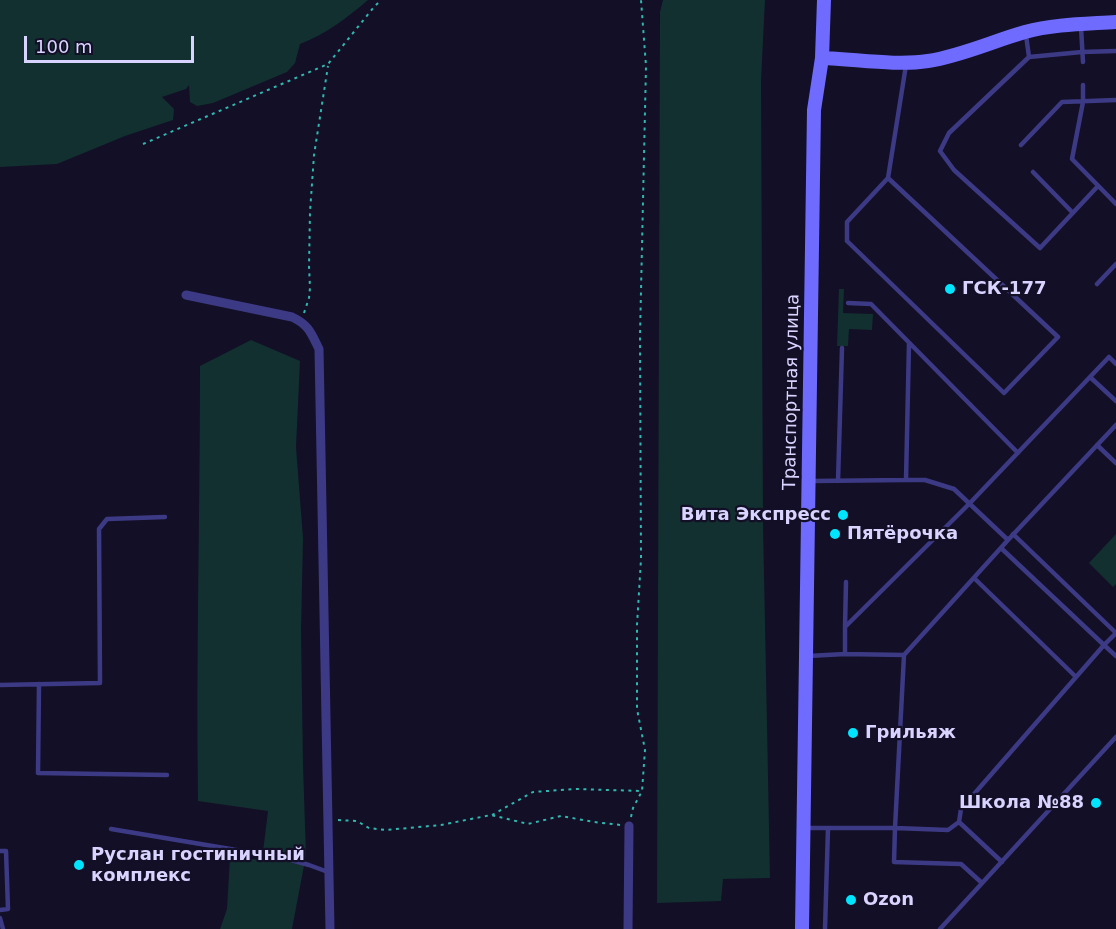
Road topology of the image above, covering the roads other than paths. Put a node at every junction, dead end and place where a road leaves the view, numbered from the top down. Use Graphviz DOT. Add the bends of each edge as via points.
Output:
graph roads {
  1 [pos="824,0"];
  2 [pos="1116,22"];
  3 [pos="1081,24"];
  4 [pos="1025,32"];
  5 [pos="1116,51"];
  6 [pos="1082,52"];
  7 [pos="1029,57"];
  8 [pos="822,58"];
  9 [pos="1083,62"];
  10 [pos="906,63"];
  11 [pos="1083,86"];
  12 [pos="1116,100"];
  13 [pos="1083,102"];
  14 [pos="1021,145"];
  15 [pos="1033,172"];
  16 [pos="888,178"];
  17 [pos="1098,186"];
  18 [pos="1116,204"];
  19 [pos="1073,213"];
  20 [pos="1116,264"];
  21 [pos="1097,284"];
  22 [pos="186,295"];
  23 [pos="848,303"];
  24 [pos="909,343"];
  25 [pos="842,348"];
  26 [pos="1116,364"];
  27 [pos="1090,377"];
  28 [pos="1116,401"];
  29 [pos="1116,425"];
  30 [pos="1097,445"];
  31 [pos="1018,453"];
  32 [pos="1116,462"];
  33 [pos="906,480"];
  34 [pos="809,481"];
  35 [pos="838,481"];
  36 [pos="970,503"];
  37 [pos="165,517"];
  38 [pos="1013,534"];
  39 [pos="1008,540"];
  40 [pos="1001,548"];
  41 [pos="974,578"];
  42 [pos="846,582"];
  43 [pos="845,627"];
  44 [pos="1116,633"];
  45 [pos="1104,645"];
  46 [pos="845,654"];
  47 [pos="904,655"];
  48 [pos="806,656"];
  49 [pos="1116,656"];
  50 [pos="1076,676"];
  51 [pos="39,684"];
  52 [pos="0,685"];
  53 [pos="1116,737"];
  54 [pos="167,775"];
  55 [pos="959,822"];
  56 [pos="629,826"];
  57 [pos="803,828"];
  58 [pos="828,828"];
  59 [pos="895,828"];
  60 [pos="111,829"];
  61 [pos="0,851"];
  62 [pos="1002,862"];
  63 [pos="328,872"];
  64 [pos="982,884"];
  65 [pos="0,910"];
  66 [pos="0,918"];
  67 [pos="3,929"];
  68 [pos="330,929"];
  69 [pos="628,929"];
  70 [pos="802,929"];
  71 [pos="825,929"];
  72 [pos="940,929"];
  1 -- 8 [label="street, Транспортная улица"];
  2 -- 3 [label="street"];
  3 -- 4 [label="street"];
  3 -- 6 [label="lane"];
  4 -- 7 [label="lane"];
  4 -- 10 [label="street" via="952,55"];
  5 -- 6 [label="lane"];
  6 -- 7 [label="lane"];
  6 -- 9 [label="lane"];
  7 -- 19 [label="lane" via="949,133 940,151 954,170 1040,248"];
  8 -- 10 [label="street"];
  8 -- 34 [label="street, Транспортная улица" via="814,110"];
  10 -- 16 [label="lane"];
  11 -- 13 [label="lane"];
  12 -- 13 [label="lane"];
  13 -- 14 [label="lane" via="1062,102"];
  13 -- 17 [label="lane" via="1072,159"];
  15 -- 19 [label="lane"];
  16 -- 16 [label="lane" via="847,222 847,241 1004,393 1058,337"];
  17 -- 18 [label="lane"];
  17 -- 19 [label="lane"];
  20 -- 21 [label="lane"];
  22 -- 63 [label="street" via="292,317 308,327 318,349"];
  23 -- 24 [label="lane" via="871,304"];
  24 -- 31 [label="lane"];
  24 -- 33 [label="lane"];
  25 -- 35 [label="lane"];
  26 -- 27 [label="lane" via="1109,357"];
  27 -- 28 [label="lane"];
  27 -- 31 [label="lane"];
  29 -- 30 [label="lane"];
  30 -- 32 [label="lane"];
  30 -- 38 [label="lane"];
  31 -- 36 [label="lane"];
  33 -- 35 [label="lane"];
  33 -- 36 [label="lane" via="925,480 954,489"];
  34 -- 35 [label="lane"];
  34 -- 48 [label="street, Транспортная улица"];
  36 -- 39 [label="lane"];
  36 -- 43 [label="lane"];
  37 -- 51 [label="lane" via="107,519 99,529 100,683"];
  38 -- 39 [label="lane"];
  38 -- 44 [label="lane"];
  39 -- 40 [label="lane"];
  40 -- 41 [label="lane"];
  40 -- 45 [label="lane"];
  41 -- 47 [label="lane"];
  41 -- 50 [label="lane"];
  42 -- 43 [label="lane"];
  43 -- 46 [label="lane"];
  44 -- 45 [label="lane"];
  45 -- 49 [label="lane"];
  45 -- 50 [label="lane"];
  46 -- 47 [label="lane"];
  46 -- 48 [label="lane"];
  47 -- 59 [label="lane"];
  48 -- 57 [label="street, Транспортная улица"];
  50 -- 55 [label="lane" via="961,809"];
  51 -- 52 [label="lane"];
  51 -- 54 [label="lane" via="38,773"];
  53 -- 62 [label="lane"];
  55 -- 59 [label="lane" via="948,830"];
  55 -- 62 [label="lane"];
  56 -- 69 [label="street"];
  57 -- 58 [label="lane"];
  57 -- 70 [label="street, Транспортная улица"];
  58 -- 59 [label="lane"];
  58 -- 71 [label="lane"];
  59 -- 64 [label="lane" via="894,862 961,864"];
  60 -- 63 [label="lane" via="284,858"];
  61 -- 65 [label="lane" via="6,851 8,909"];
  62 -- 64 [label="lane"];
  63 -- 68 [label="street"];
  64 -- 72 [label="lane"];
  66 -- 67 [label="lane"];
}
